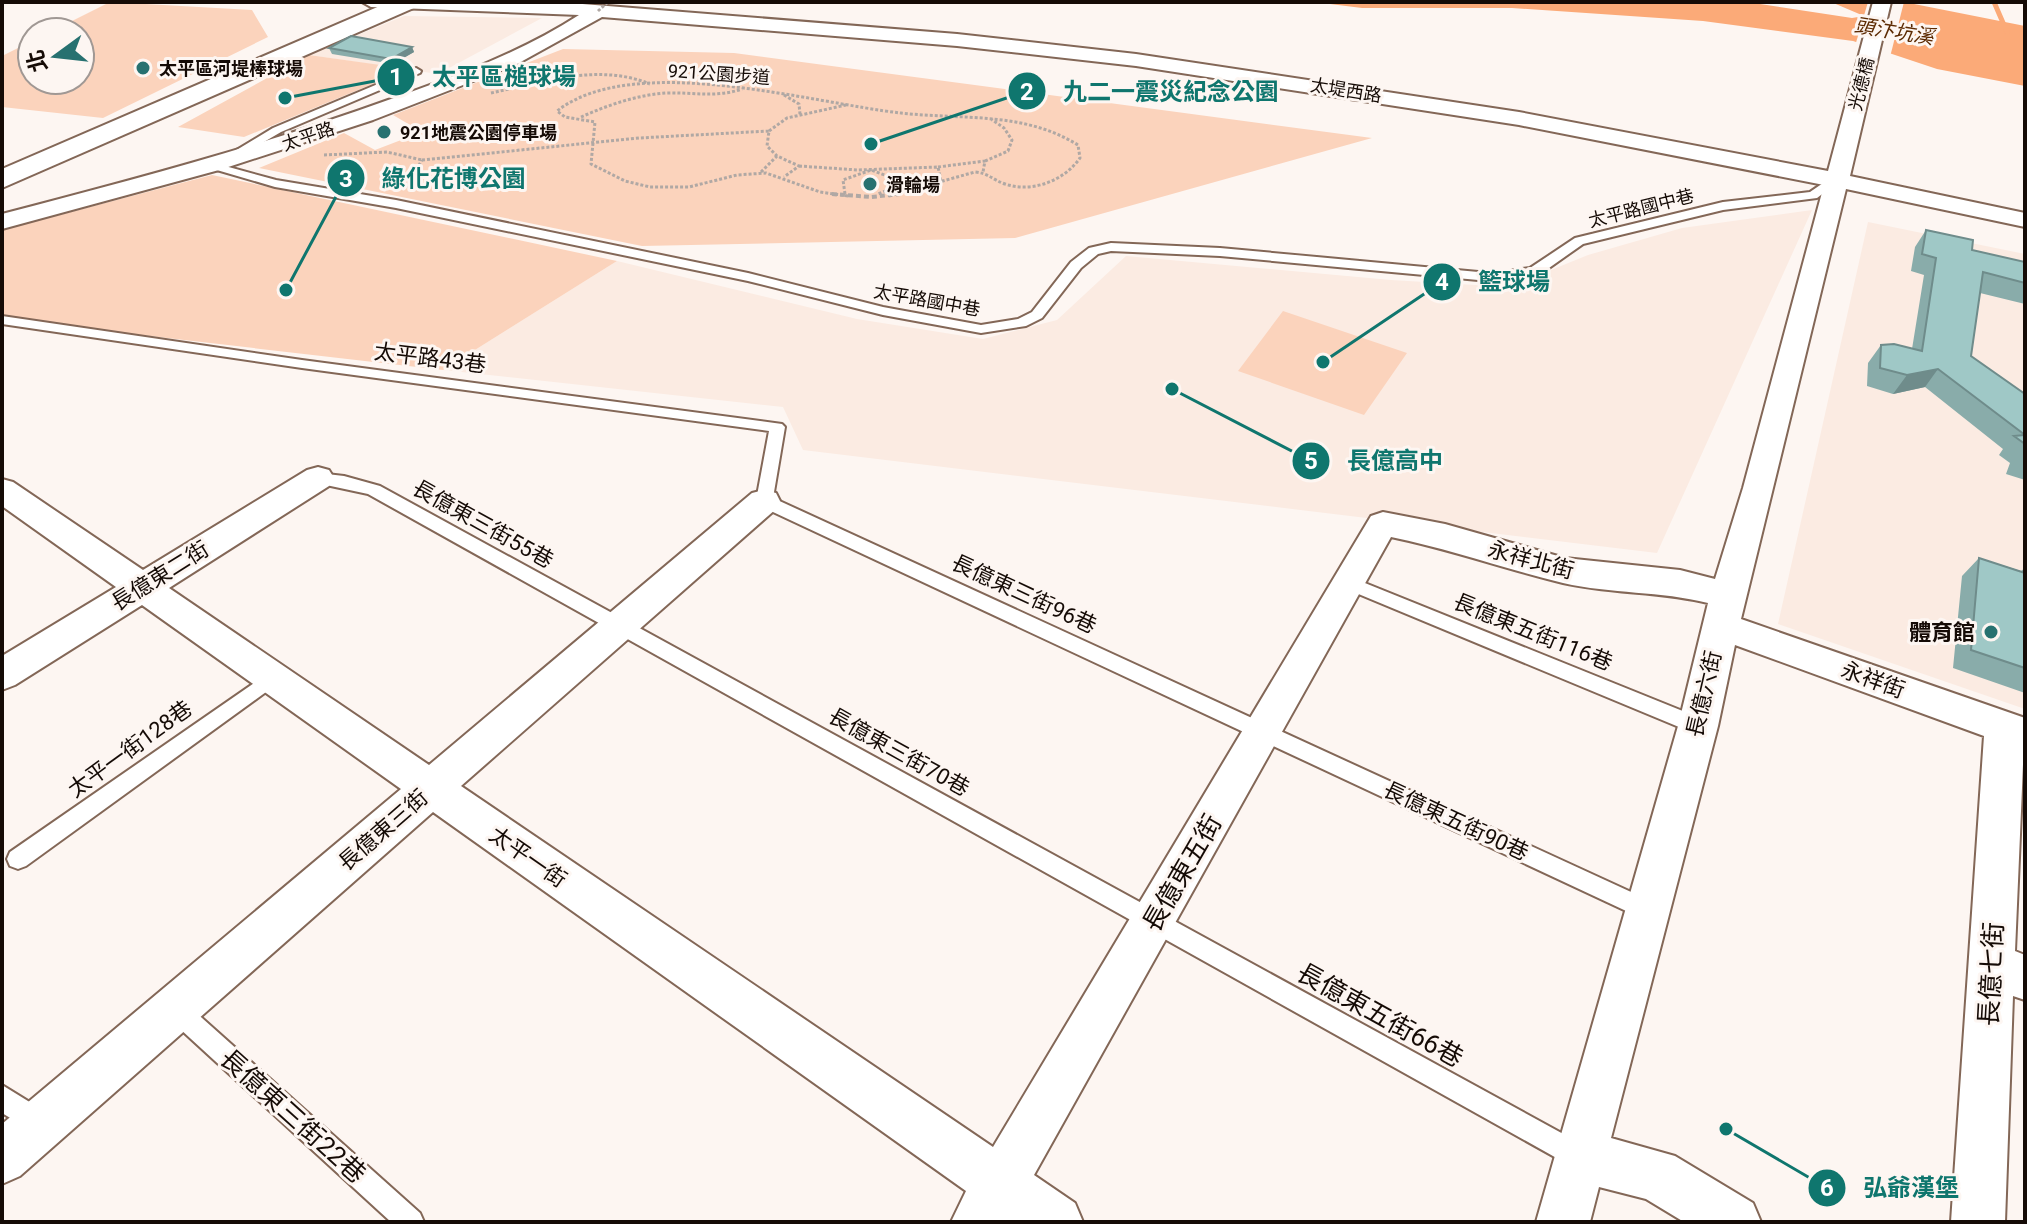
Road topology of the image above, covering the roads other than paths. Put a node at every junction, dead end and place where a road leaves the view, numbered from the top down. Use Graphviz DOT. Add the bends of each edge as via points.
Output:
graph roads {
  1 [pos="371,2"];
  2 [pos="1882,2"];
  3 [pos="406,3"];
  4 [pos="603,6"];
  5 [pos="416,71"];
  6 [pos="214,166"];
  7 [pos="1838,172"];
  8 [pos="2,179"];
  9 [pos="2025,220"];
  10 [pos="2,222"];
  11 [pos="2,320"];
  12 [pos="318,478"];
  13 [pos="2,490"];
  14 [pos="764,501"];
  15 [pos="1383,524"];
  16 [pos="1350,583"];
  17 [pos="140,588"];
  18 [pos="1724,611"];
  19 [pos="620,625"];
  20 [pos="2,675"];
  21 [pos="270,679"];
  22 [pos="1698,726"];
  23 [pos="2014,730"];
  24 [pos="1264,731"];
  25 [pos="430,790"];
  26 [pos="18,859"];
  27 [pos="1647,910"];
  28 [pos="1154,922"];
  29 [pos="2008,971"];
  30 [pos="175,1009"];
  31 [pos="2,1098"];
  32 [pos="41,1124"];
  33 [pos="1580,1157"];
  34 [pos="2,1158"];
  35 [pos="1001,1184"];
  36 [pos="411,1222"];
  37 [pos="978,1222"];
  38 [pos="1056,1222"];
  39 [pos="1563,1222"];
  40 [pos="1734,1222"];
  41 [pos="1978,1222"];
  1 -- 3 [label="street, 太堤西路"];
  2 -- 7 [label="street, 光德橋"];
  3 -- 4 [label="street, 太堤西路"];
  3 -- 8 [label="street"];
  4 -- 6 [label="street, 太平路" via="548,42 489,69"];
  4 -- 7 [label="street, 太堤西路" via="994,44 1255,77"];
  5 -- 6 [label="lane" via="277,130"];
  6 -- 7 [label="lane, 太平路國中巷" via="981,329 1037,315 1076,265 1094,251 1111,247 1518,275 1534,272 1579,241 1723,206 1813,195"];
  6 -- 10 [label="street, 太平路"];
  7 -- 9 [label="street, 太堤西路"];
  7 -- 18 [label="street, 長億六街"];
  11 -- 14 [label="lane, 太平路43巷" via="777,427"];
  12 -- 17 [label="street, 長億東二街"];
  12 -- 19 [label="lane, 長億東三街55巷" via="374,490"];
  13 -- 17 [label="street, 太平一街"];
  14 -- 19 [label="street, 長億東三街"];
  14 -- 24 [label="lane, 長億東三街96巷"];
  15 -- 16 [label="street, 長億東五街"];
  15 -- 18 [label="street, 永祥北街" via="1565,571 1680,583"];
  16 -- 22 [label="lane, 長億東五街116巷"];
  16 -- 24 [label="street, 長億東五街"];
  17 -- 20 [label="street, 長億東二街"];
  17 -- 21 [label="street, 太平一街"];
  18 -- 22 [label="street, 長億六街"];
  18 -- 23 [label="street, 永祥街"];
  19 -- 25 [label="street, 長億東三街"];
  19 -- 28 [label="lane, 長億東三街70巷"];
  21 -- 25 [label="street, 太平一街"];
  21 -- 26 [label="lane, 太平一街128巷"];
  22 -- 27 [label="street, 長億六街"];
  23 -- 29 [label="street, 長億七街"];
  24 -- 27 [label="lane, 長億東五街90巷"];
  24 -- 28 [label="street, 長億東五街"];
  25 -- 30 [label="street, 長億東三街"];
  25 -- 35 [label="street, 太平一街"];
  27 -- 33 [label="street, 長億六街"];
  28 -- 33 [label="lane, 長億東五街66巷"];
  28 -- 35 [label="street, 長億東五街"];
  29 -- 41 [label="street, 長億七街"];
  30 -- 32 [label="street, 長億東三街"];
  30 -- 36 [label="lane, 長億東三街22巷"];
  31 -- 32 [label="lane"];
  32 -- 34 [label="street, 長億東三街"];
  33 -- 39 [label="street, 長億六街"];
  33 -- 40 [label="street" via="1656,1175"];
  35 -- 37 [label="street, 長億東五街"];
  35 -- 38 [label="street, 太平一街"];
}
